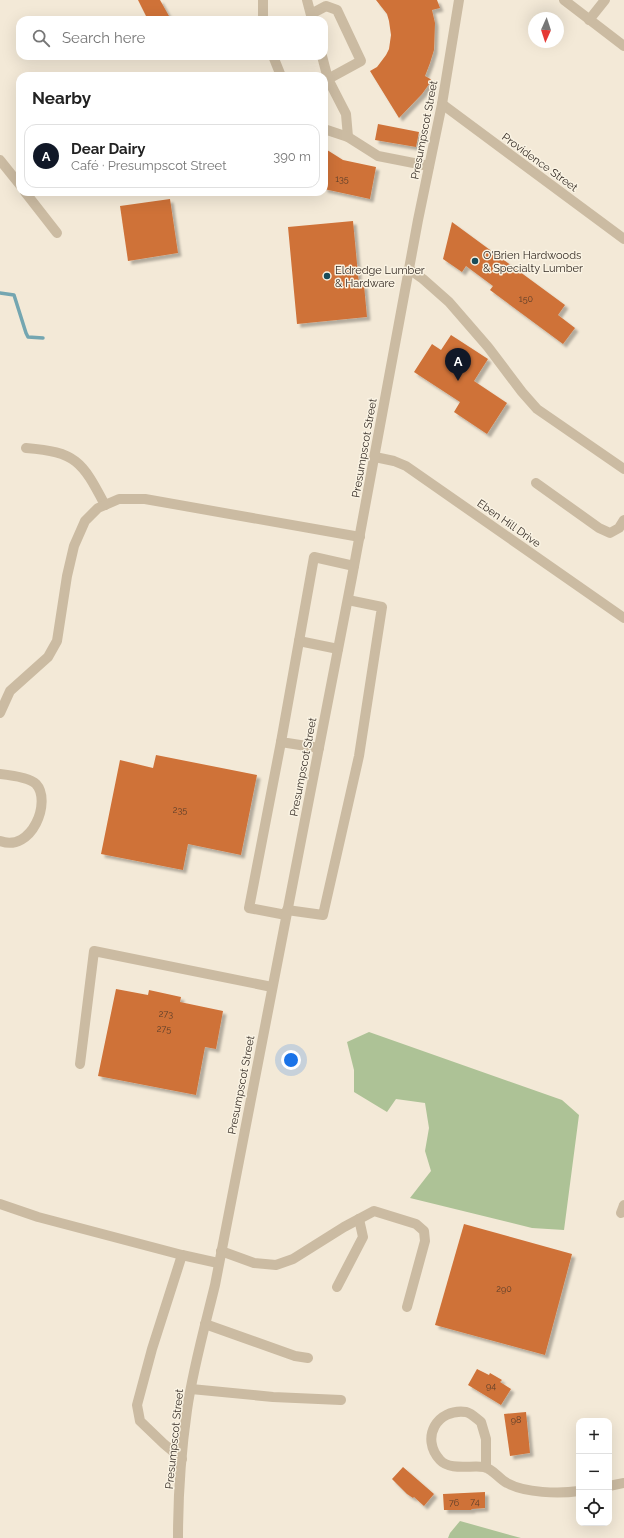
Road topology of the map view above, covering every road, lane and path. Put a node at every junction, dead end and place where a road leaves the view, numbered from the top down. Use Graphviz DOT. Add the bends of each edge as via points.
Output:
graph roads {
  1 [pos="263,0"];
  2 [pos="306,0"];
  3 [pos="459,0"];
  4 [pos="564,0"];
  5 [pos="605,0"];
  6 [pos="263,16"];
  7 [pos="312,16"];
  8 [pos="313,16"];
  9 [pos="589,20"];
  10 [pos="624,46"];
  11 [pos="275,60"];
  12 [pos="323,60"];
  13 [pos="279,72"];
  14 [pos="326,72"];
  15 [pos="328,79"];
  16 [pos="442,104"];
  17 [pos="328,130"];
  18 [pos="348,137"];
  19 [pos="0,160"];
  20 [pos="429,166"];
  21 [pos="16,180"];
  22 [pos="28,196"];
  23 [pos="57,233"];
  24 [pos="624,239"];
  25 [pos="409,269"];
  26 [pos="26,448"];
  27 [pos="375,457"];
  28 [pos="624,469"];
  29 [pos="536,483"];
  30 [pos="105,505"];
  31 [pos="624,520"];
  32 [pos="360,536"];
  33 [pos="354,566"];
  34 [pos="348,600"];
  35 [pos="624,618"];
  36 [pos="299,641"];
  37 [pos="338,649"];
  38 [pos="0,713"];
  39 [pos="280,742"];
  40 [pos="318,748"];
  41 [pos="0,774"];
  42 [pos="0,841"];
  43 [pos="287,913"];
  44 [pos="272,987"];
  45 [pos="80,1064"];
  46 [pos="0,1204"];
  47 [pos="359,1219"];
  48 [pos="221,1251"];
  49 [pos="182,1255"];
  50 [pos="218,1263"];
  51 [pos="338,1287"];
  52 [pos="407,1307"];
  53 [pos="205,1324"];
  54 [pos="308,1358"];
  55 [pos="191,1389"];
  56 [pos="341,1400"];
  57 [pos="182,1458"];
  58 [pos="486,1468"];
  59 [pos="624,1483"];
  60 [pos="612,1485"];
  61 [pos="576,1492"];
  62 [pos="178,1538"];
  1 -- 6 [label="street"];
  2 -- 7 [label="street"];
  3 -- 16 [label="street, Presumpscot Street"];
  4 -- 9 [label="street"];
  5 -- 9 [label="street"];
  8 -- 15 [label="street" via="326,6 337,10 361,60"];
  9 -- 10 [label="street"];
  11 -- 13 [label="street"];
  12 -- 14 [label="street"];
  15 -- 18 [label="street" via="346,114"];
  16 -- 20 [label="street, Presumpscot Street"];
  16 -- 24 [label="street, Providence Street"];
  17 -- 18 [label="street"];
  18 -- 20 [label="street" via="378,156"];
  19 -- 21 [label="street"];
  20 -- 25 [label="street, Presumpscot Street"];
  22 -- 23 [label="street"];
  25 -- 27 [label="street, Presumpscot Street"];
  25 -- 28 [label="street" via="449,302 537,409"];
  26 -- 30 [label="street" via="58,452 79,462"];
  27 -- 32 [label="street, Presumpscot Street"];
  27 -- 35 [label="street, Eben Hill Drive" via="406,466"];
  29 -- 31 [label="street" via="599,528 610,533 619,528"];
  30 -- 32 [label="street" via="119,499 145,499"];
  30 -- 38 [label="street" via="98,508 85,521 74,546 57,641 48,657 10,691"];
  32 -- 33 [label="street, Presumpscot Street"];
  33 -- 34 [label="street, Presumpscot Street"];
  33 -- 36 [label="street" via="314,558"];
  34 -- 37 [label="street, Presumpscot Street"];
  34 -- 43 [label="street" via="382,608 359,756 323,915"];
  36 -- 37 [label="street"];
  36 -- 39 [label="street"];
  37 -- 40 [label="street, Presumpscot Street"];
  39 -- 40 [label="street"];
  39 -- 43 [label="street" via="249,908"];
  40 -- 43 [label="street, Presumpscot Street"];
  41 -- 42 [label="street" via="35,783 42,793 35,827 22,841 6,844"];
  43 -- 44 [label="street, Presumpscot Street"];
  44 -- 45 [label="street" via="94,951"];
  44 -- 48 [label="street, Presumpscot Street"];
  46 -- 49 [label="street" via="38,1217"];
  47 -- 48 [label="street" via="293,1259 276,1266"];
  47 -- 51 [label="street" via="363,1237"];
  47 -- 52 [label="street" via="374,1211 416,1224 424,1231 425,1241"];
  48 -- 50 [label="street, Presumpscot Street"];
  49 -- 50 [label="street"];
  49 -- 57 [label="street" via="137,1404 140,1421"];
  50 -- 53 [label="street, Presumpscot Street"];
  53 -- 54 [label="street" via="295,1356"];
  53 -- 55 [label="street, Presumpscot Street"];
  55 -- 56 [label="street"];
  55 -- 57 [label="street, Presumpscot Street"];
  57 -- 62 [label="street, Presumpscot Street"];
  58 -- 58 [label="street" via="486,1439 481,1422 467,1412 450,1413 436,1422 431,1435 434,1451 441,1462 458,1468"];
  58 -- 61 [label="street" via="507,1484 562,1494"];
  59 -- 60 [label="street"];
}
